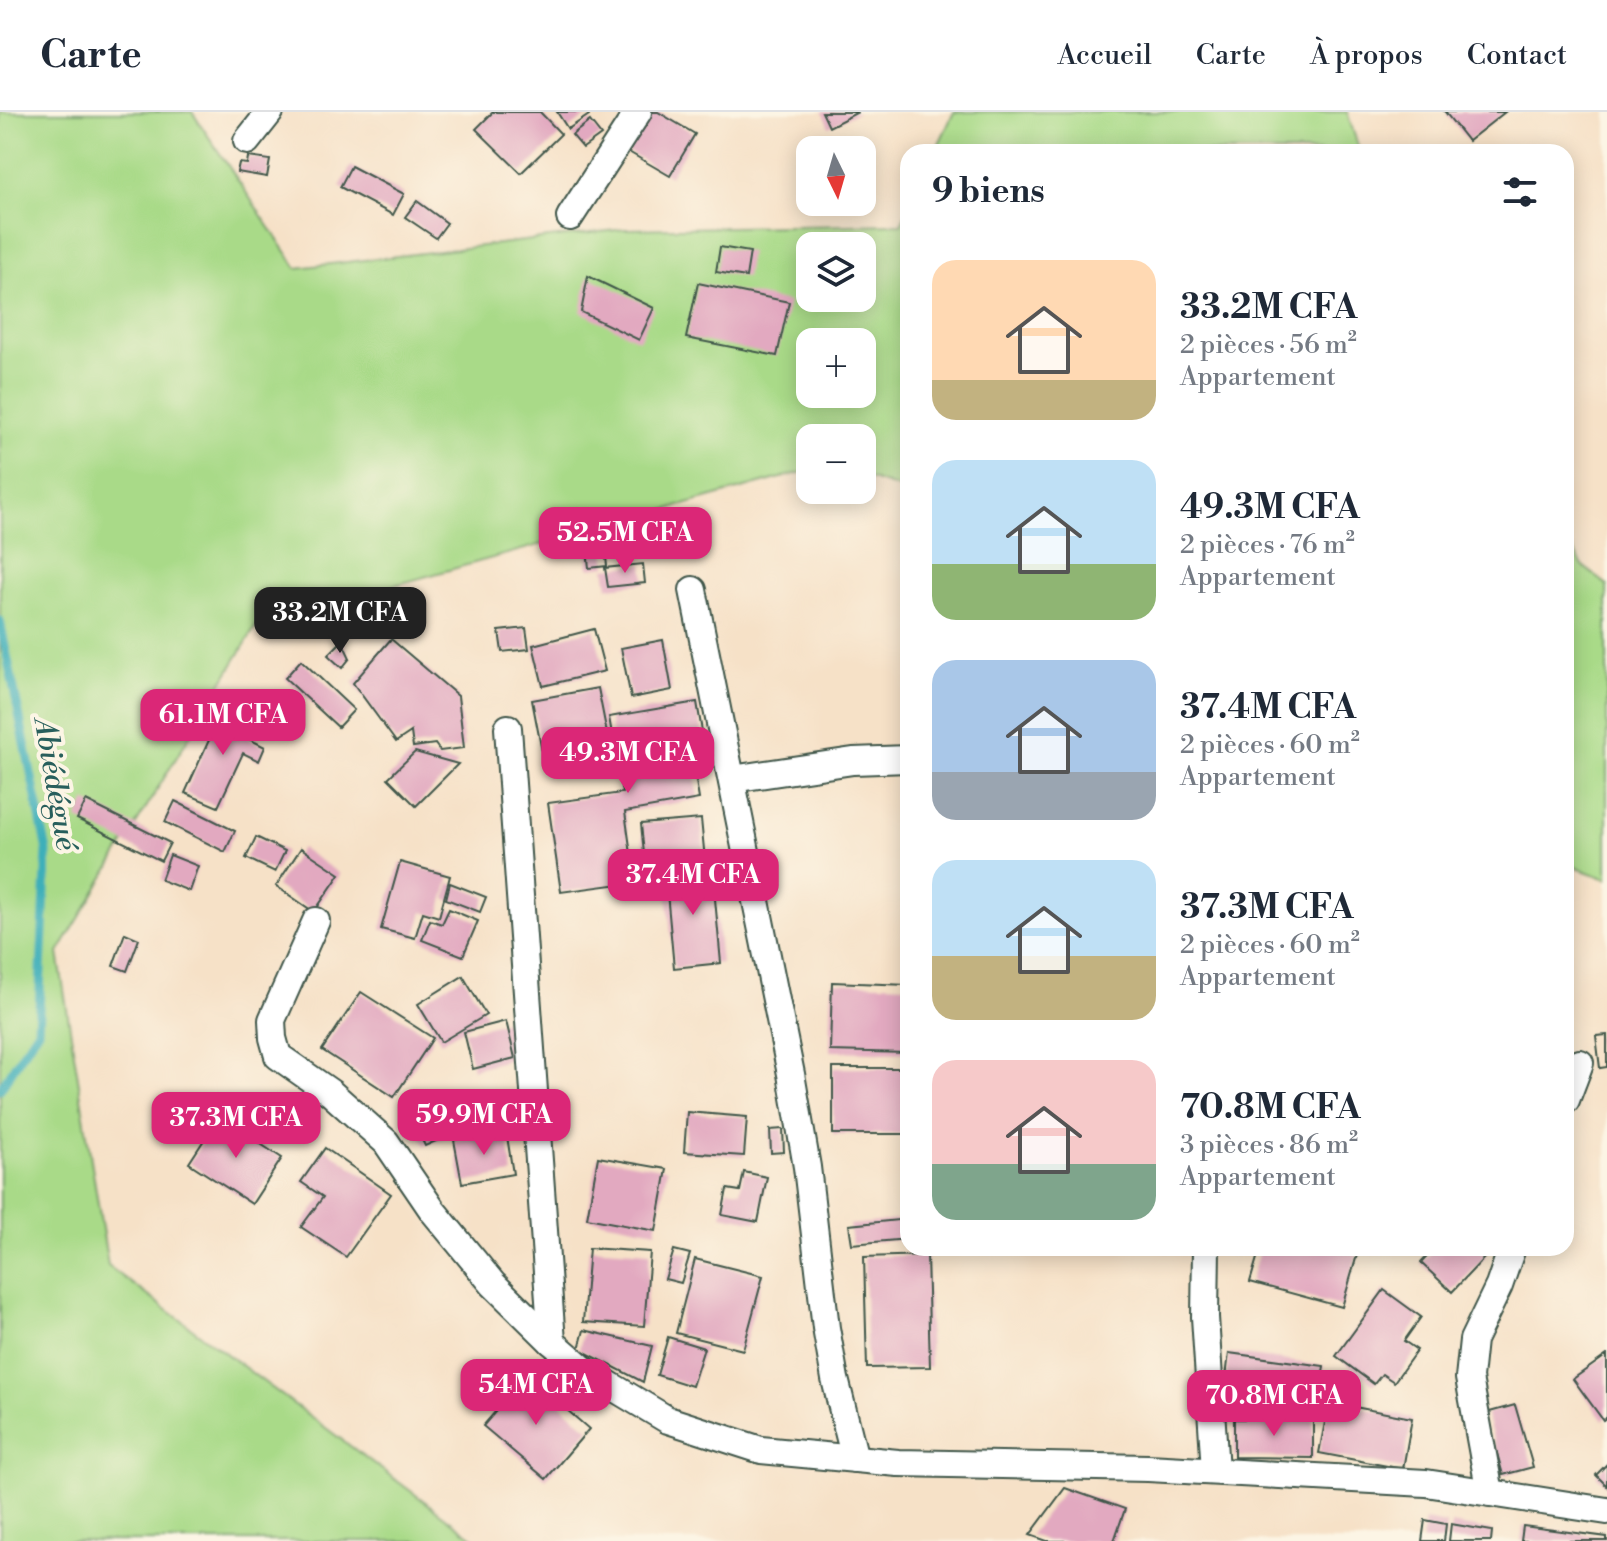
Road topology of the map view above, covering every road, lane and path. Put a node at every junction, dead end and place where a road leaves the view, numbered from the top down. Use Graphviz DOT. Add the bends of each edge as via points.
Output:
graph roads {
  1 [pos="270,112"];
  2 [pos="638,112"];
  3 [pos="247,141"];
  4 [pos="570,217"];
  5 [pos="693,590"];
  6 [pos="508,728"];
  7 [pos="900,759"];
  8 [pos="732,779"];
  9 [pos="316,921"];
  10 [pos="1580,1063"];
  11 [pos="1574,1079"];
  12 [pos="1206,1256"];
  13 [pos="1509,1256"];
  14 [pos="552,1342"];
  15 [pos="855,1459"];
  16 [pos="1215,1471"];
  17 [pos="1490,1493"];
  18 [pos="1607,1511"];
  1 -- 3 [label="street"];
  2 -- 4 [label="street"];
  5 -- 8 [label="street"];
  6 -- 14 [label="street"];
  7 -- 8 [label="street"];
  8 -- 15 [label="street" via="791,1074 826,1328"];
  9 -- 14 [label="street" via="272,1020 278,1056 331,1093 386,1142 493,1284"];
  10 -- 11 [label="street"];
  12 -- 16 [label="street"];
  13 -- 17 [label="street" via="1473,1340 1469,1378"];
  14 -- 15 [label="street" via="583,1369 668,1420 761,1450"];
  15 -- 16 [label="street"];
  16 -- 17 [label="street" via="1426,1483"];
  17 -- 18 [label="street"];
}
